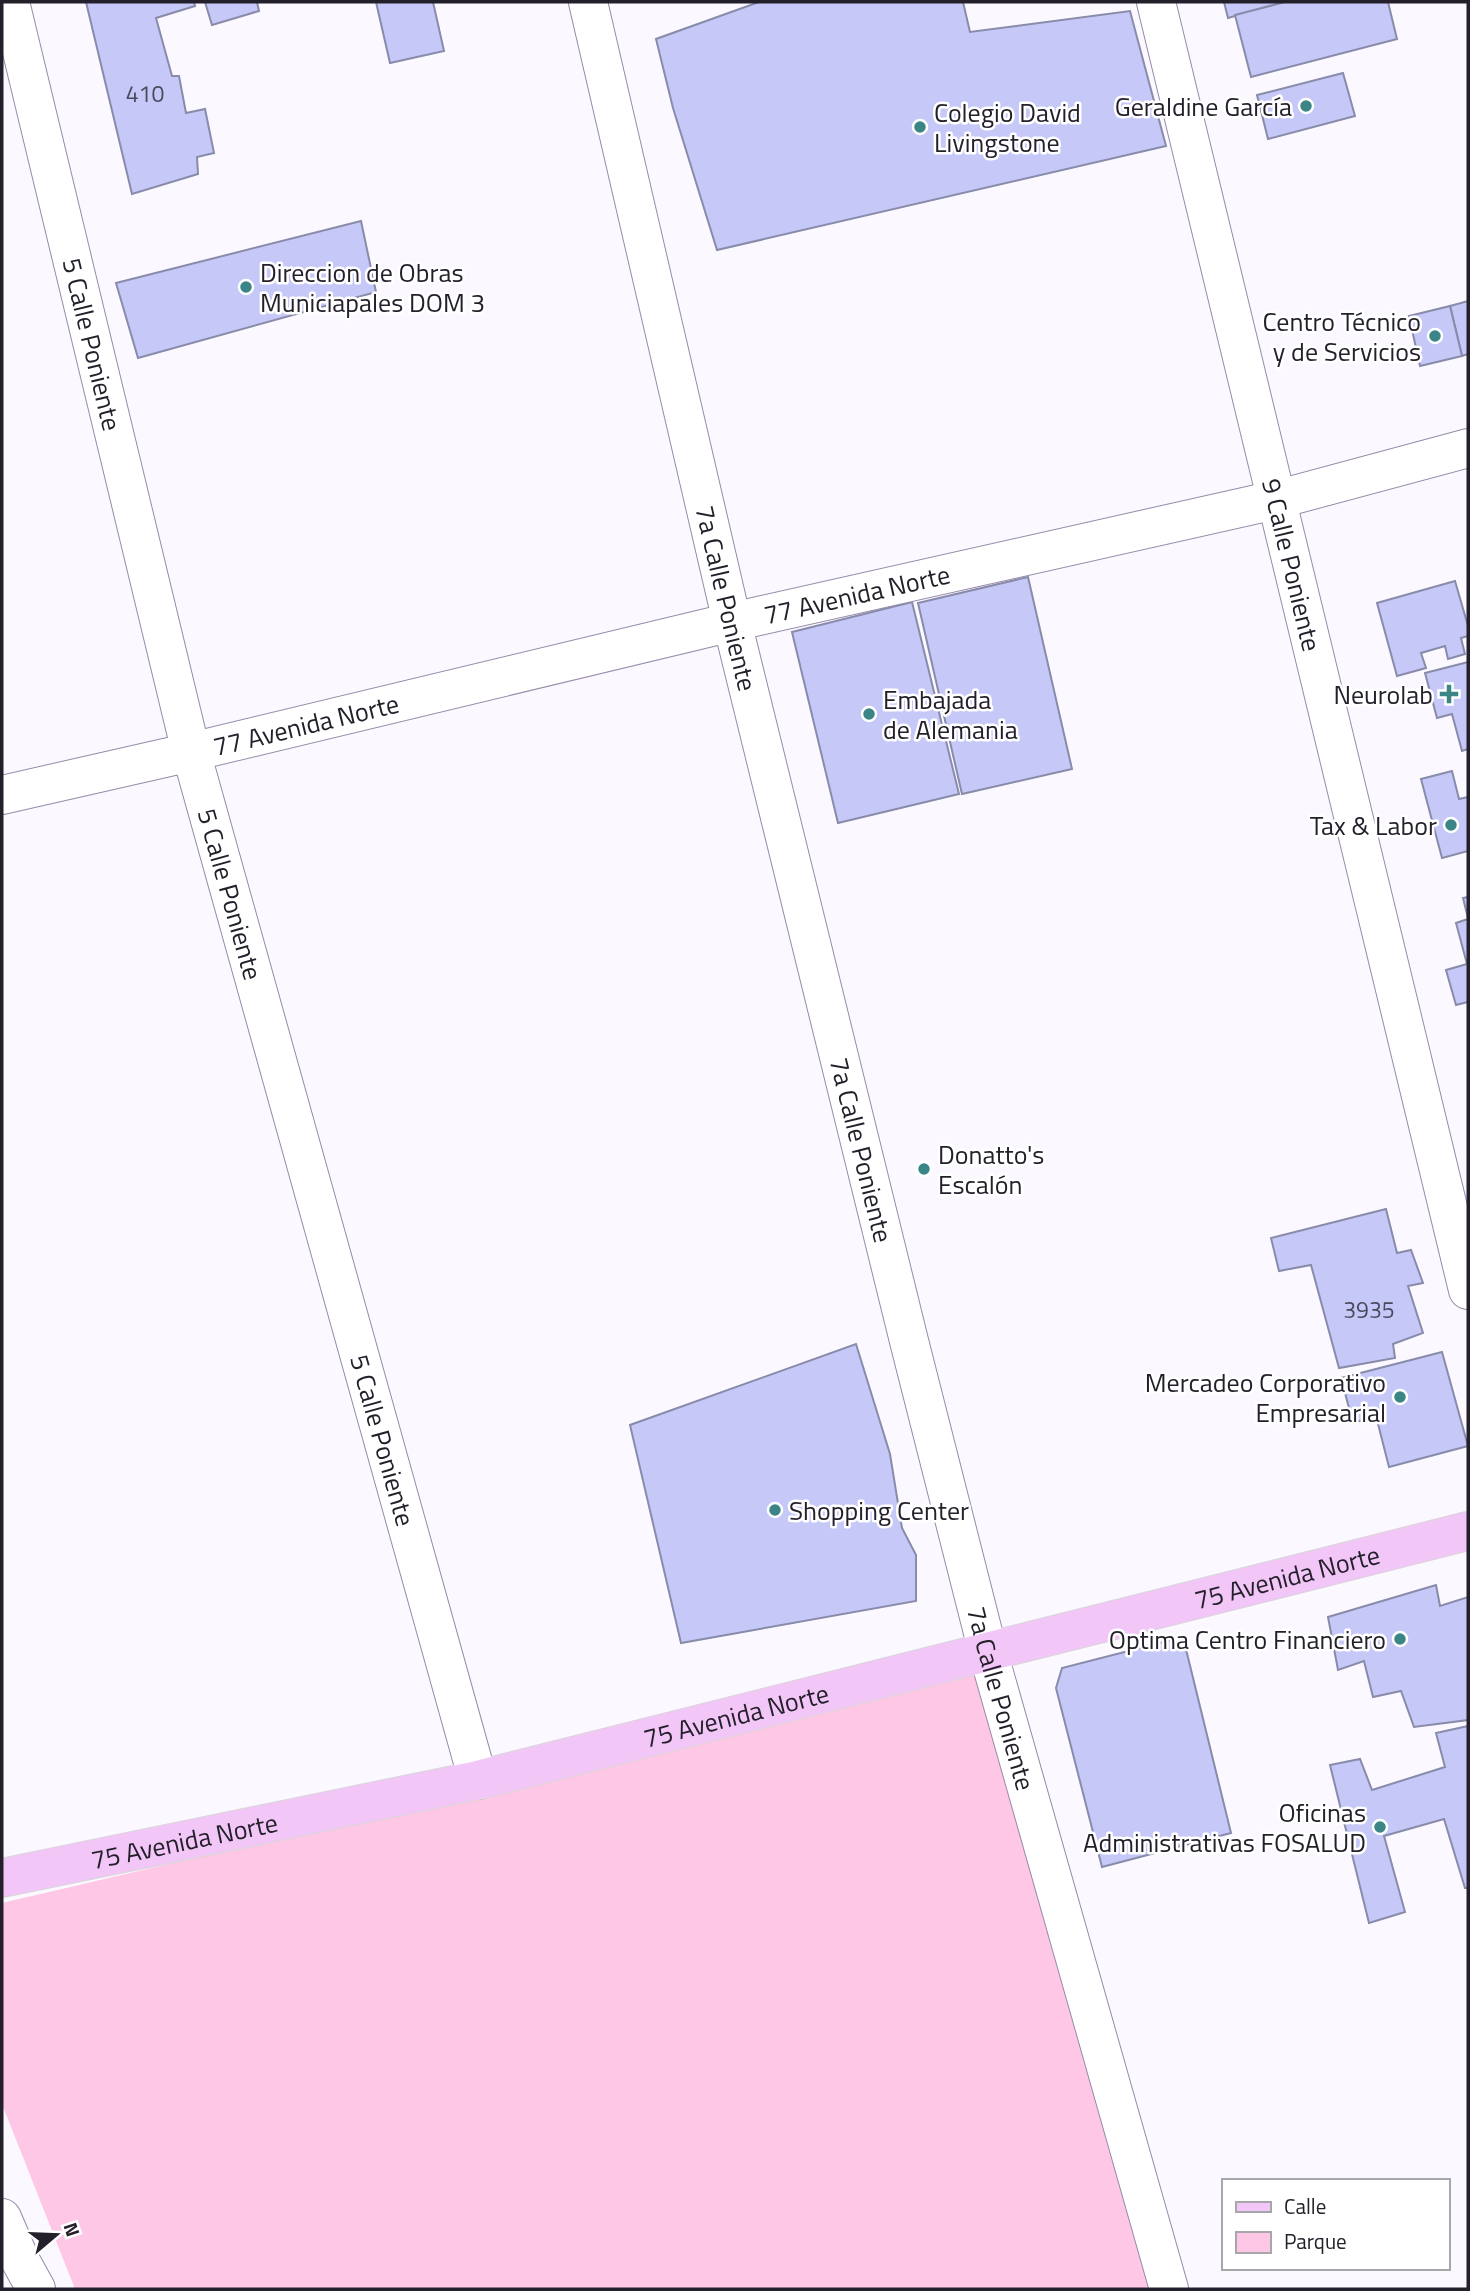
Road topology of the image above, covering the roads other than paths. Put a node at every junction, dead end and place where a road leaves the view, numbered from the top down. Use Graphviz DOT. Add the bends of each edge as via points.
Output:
graph roads {
  1 [pos="10,2"];
  2 [pos="587,2"];
  3 [pos="1156,2"];
  4 [pos="1468,448"];
  5 [pos="1275,500"];
  6 [pos="732,622"];
  7 [pos="191,752"];
  8 [pos="2,796"];
  9 [pos="1468,1290"];
  10 [pos="1468,1531"];
  11 [pos="988,1652"];
  12 [pos="478,1780"];
  13 [pos="2,1878"];
  14 [pos="2,2218"];
  15 [pos="19,2271"];
  16 [pos="1169,2289"];
  1 -- 7 [label="street, 5 Calle Poniente"];
  2 -- 6 [label="street, 7a Calle Poniente"];
  3 -- 5 [label="street, 9 Calle Poniente"];
  4 -- 5 [label="street, 77 Avenida Norte"];
  5 -- 6 [label="street, 77 Avenida Norte"];
  5 -- 9 [label="street, 9 Calle Poniente"];
  6 -- 7 [label="street, 77 Avenida Norte"];
  6 -- 11 [label="street, 7a Calle Poniente"];
  7 -- 8 [label="street, 77 Avenida Norte"];
  7 -- 12 [label="street, 5 Calle Poniente"];
  10 -- 11 [label="main road, 75 Avenida Norte"];
  11 -- 12 [label="main road, 75 Avenida Norte"];
  11 -- 16 [label="street, 7a Calle Poniente"];
  12 -- 13 [label="main road, 75 Avenida Norte"];
  14 -- 15 [label="street"];
}
